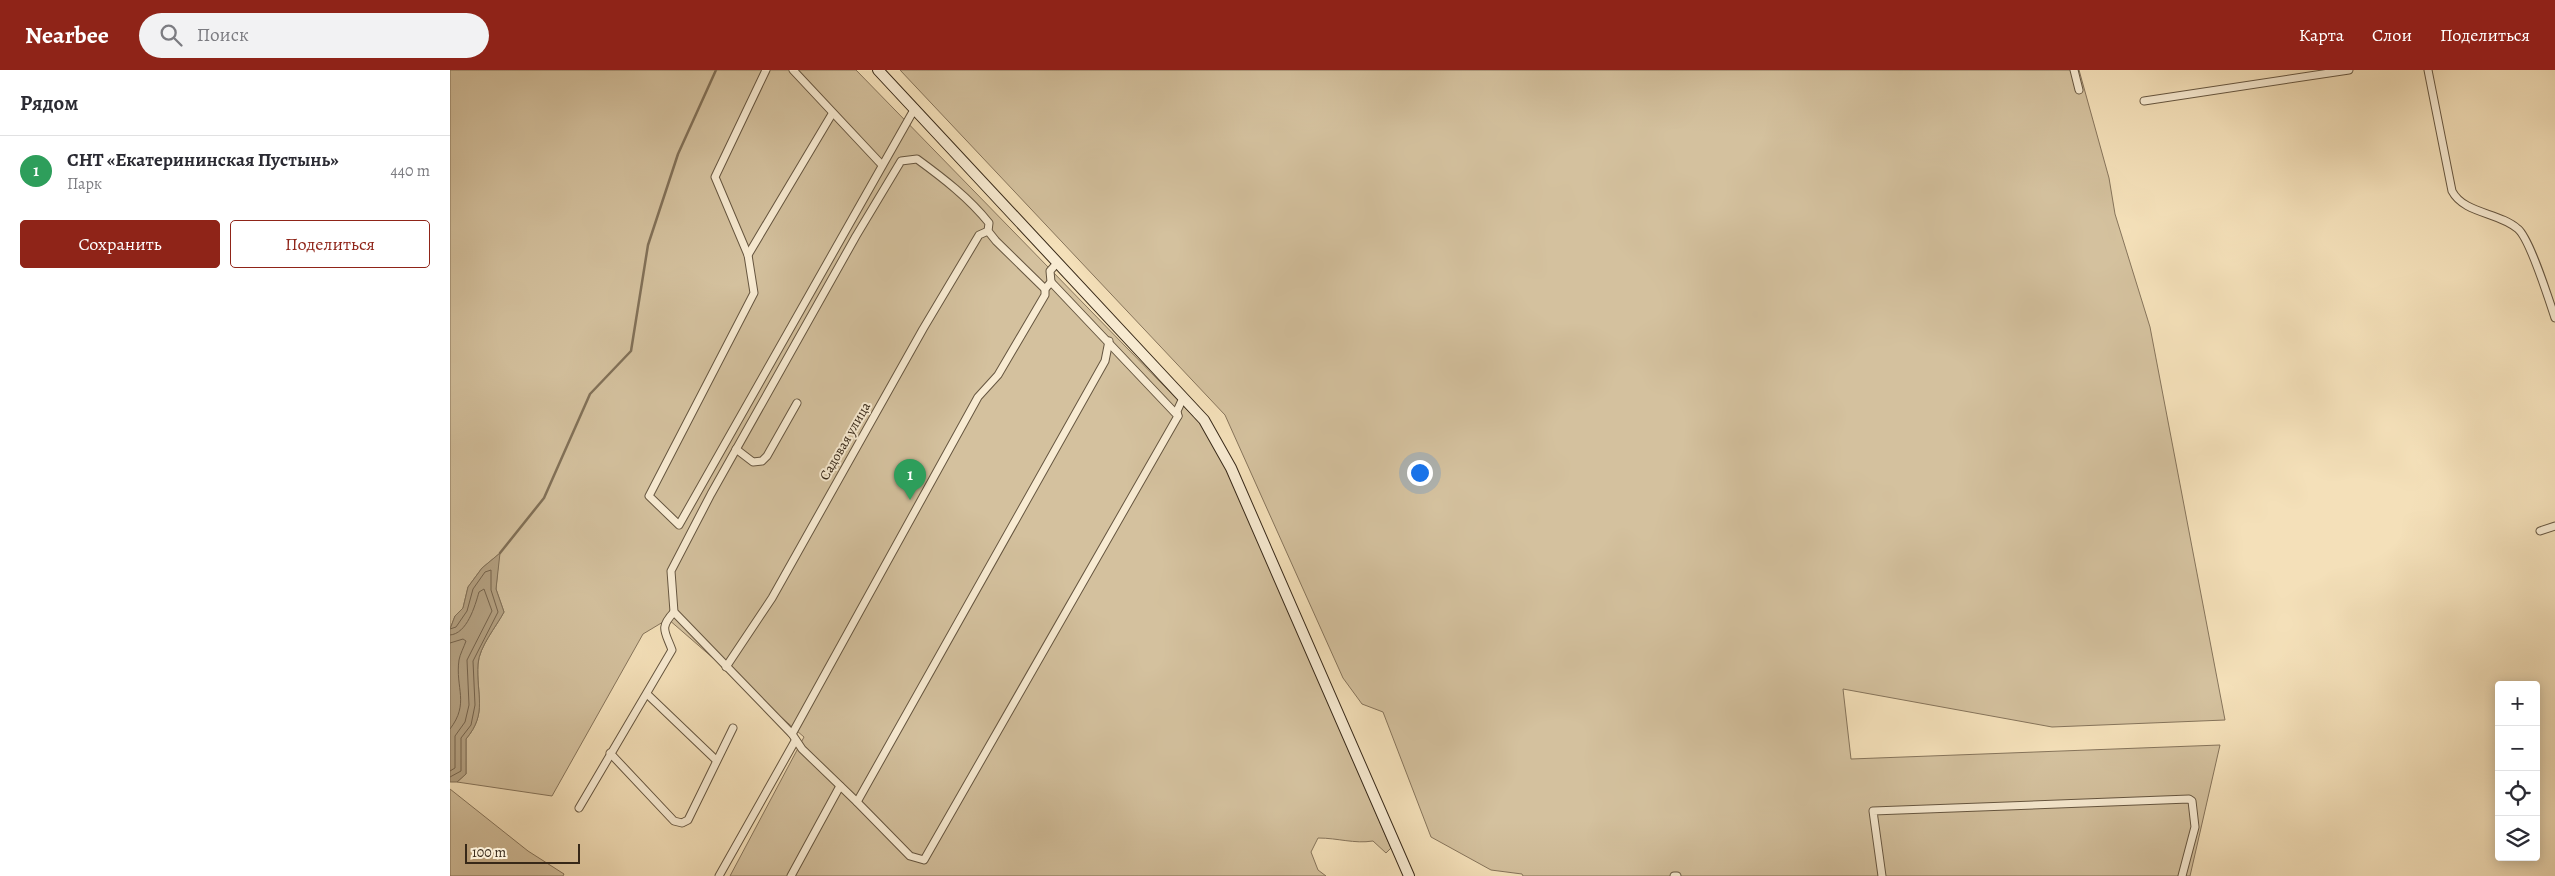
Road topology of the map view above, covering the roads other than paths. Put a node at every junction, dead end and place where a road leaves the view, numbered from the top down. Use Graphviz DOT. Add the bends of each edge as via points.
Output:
graph roads {
  1 [pos="766,70"];
  2 [pos="793,70"];
  3 [pos="878,70"];
  4 [pos="2074,70"];
  5 [pos="2349,70"];
  6 [pos="2428,70"];
  7 [pos="2079,90"];
  8 [pos="2144,101"];
  9 [pos="915,108"];
  10 [pos="832,114"];
  11 [pos="882,165"];
  12 [pos="988,231"];
  13 [pos="748,255"];
  14 [pos="1057,263"];
  15 [pos="1051,282"];
  16 [pos="1045,289"];
  17 [pos="2555,318"];
  18 [pos="1108,341"];
  19 [pos="1183,398"];
  20 [pos="797,403"];
  21 [pos="1178,416"];
  22 [pos="736,449"];
  23 [pos="2555,526"];
  24 [pos="2540,531"];
  25 [pos="674,612"];
  26 [pos="726,667"];
  27 [pos="647,694"];
  28 [pos="733,728"];
  29 [pos="793,737"];
  30 [pos="610,753"];
  31 [pos="716,760"];
  32 [pos="840,786"];
  33 [pos="857,802"];
  34 [pos="579,808"];
  35 [pos="719,876"];
  36 [pos="791,876"];
  37 [pos="1409,876"];
  38 [pos="1882,876"];
  39 [pos="2182,876"];
  1 -- 13 [label="street" via="715,177"];
  2 -- 10 [label="street"];
  3 -- 9 [label="main road"];
  4 -- 7 [label="street"];
  5 -- 8 [label="street"];
  6 -- 17 [label="street" via="2456,199 2520,230"];
  9 -- 11 [label="street"];
  9 -- 14 [label="main road"];
  10 -- 11 [label="street"];
  10 -- 13 [label="street"];
  11 -- 13 [label="street" via="679,525 649,496 754,293"];
  12 -- 16 [label="street"];
  12 -- 22 [label="street" via="989,223 980,212 945,179 918,159 901,161 882,189"];
  12 -- 26 [label="street, Садовая улица" via="979,235 974,243 772,598"];
  14 -- 15 [label="street" via="1050,271"];
  14 -- 19 [label="main road"];
  15 -- 16 [label="street"];
  15 -- 18 [label="street"];
  16 -- 29 [label="street" via="1045,295 998,375 978,397"];
  18 -- 21 [label="street"];
  18 -- 33 [label="street" via="1105,360"];
  19 -- 21 [label="street"];
  19 -- 37 [label="main road" via="1204,420 1230,468"];
  20 -- 22 [label="street" via="768,456 753,462"];
  21 -- 33 [label="street" via="924,860 910,856"];
  22 -- 25 [label="street" via="671,570"];
  23 -- 24 [label="street"];
  25 -- 26 [label="street"];
  25 -- 27 [label="street" via="664,622 672,650"];
  26 -- 29 [label="street"];
  27 -- 30 [label="street"];
  27 -- 31 [label="street"];
  28 -- 31 [label="street"];
  29 -- 32 [label="street"];
  29 -- 35 [label="street"];
  30 -- 31 [label="street" via="674,821 682,823 688,820"];
  30 -- 34 [label="street"];
  32 -- 33 [label="street"];
  32 -- 36 [label="street"];
  38 -- 39 [label="street" via="1872,811 2190,799 2195,827"];
}
